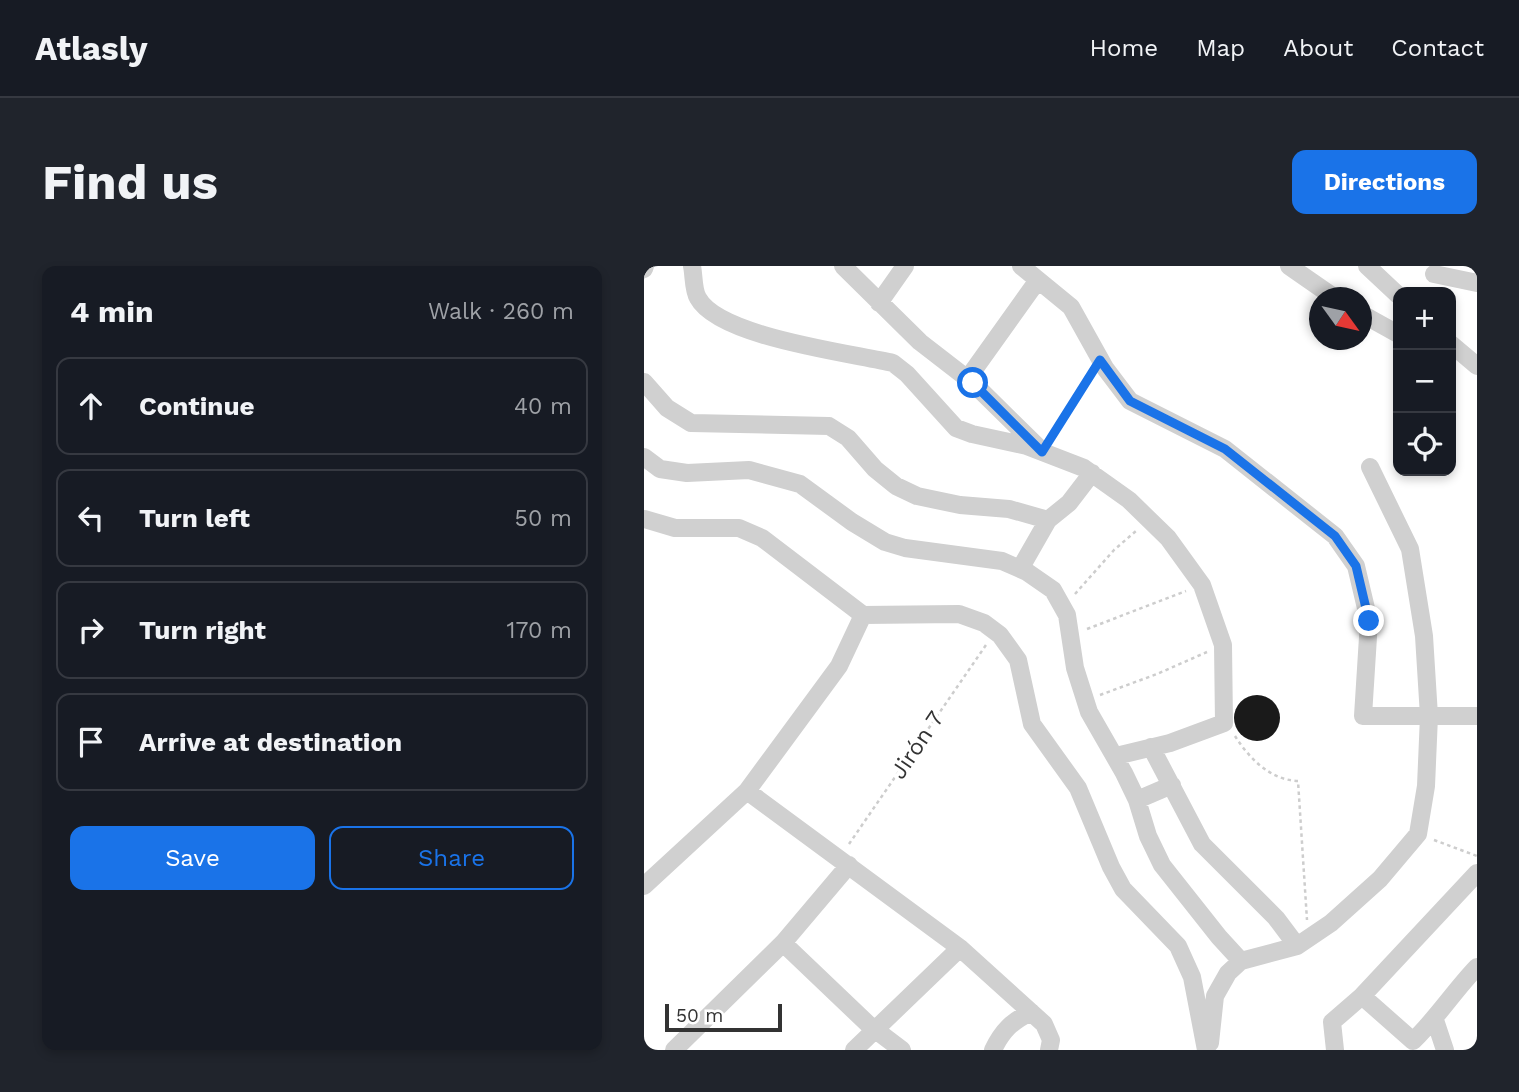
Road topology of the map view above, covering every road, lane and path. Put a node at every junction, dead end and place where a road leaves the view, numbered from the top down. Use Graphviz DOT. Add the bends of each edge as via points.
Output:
graph roads {
  1 [pos="692,266"];
  2 [pos="843,266"];
  3 [pos="905,266"];
  4 [pos="1021,266"];
  5 [pos="1289,266"];
  6 [pos="1367,266"];
  7 [pos="1434,274"];
  8 [pos="1038,280"];
  9 [pos="1477,283"];
  10 [pos="1319,287"];
  11 [pos="1393,290"];
  12 [pos="879,303"];
  13 [pos="1372,320"];
  14 [pos="1393,331"];
  15 [pos="1456,348"];
  16 [pos="1100,360"];
  17 [pos="1456,363"];
  18 [pos="1477,366"];
  19 [pos="1477,372"];
  20 [pos="968,378"];
  21 [pos="644,382"];
  22 [pos="1042,452"];
  23 [pos="644,457"];
  24 [pos="1370,467"];
  25 [pos="1091,473"];
  26 [pos="644,519"];
  27 [pos="1149,519"];
  28 [pos="1048,520"];
  29 [pos="1020,569"];
  30 [pos="1202,585"];
  31 [pos="1063,607"];
  32 [pos="863,615"];
  33 [pos="995,631"];
  34 [pos="1070,635"];
  35 [pos="1223,645"];
  36 [pos="1085,700"];
  37 [pos="1429,716"];
  38 [pos="1477,716"];
  39 [pos="1224,723"];
  40 [pos="1152,747"];
  41 [pos="1116,756"];
  42 [pos="1172,785"];
  43 [pos="747,791"];
  44 [pos="1137,800"];
  45 [pos="1418,834"];
  46 [pos="1477,856"];
  47 [pos="844,862"];
  48 [pos="1477,873"];
  49 [pos="645,882"];
  50 [pos="1303,942"];
  51 [pos="783,943"];
  52 [pos="960,948"];
  53 [pos="1241,961"];
  54 [pos="1477,967"];
  55 [pos="1362,996"];
  56 [pos="1031,1012"];
  57 [pos="1435,1020"];
  58 [pos="875,1030"];
  59 [pos="674,1050"];
  60 [pos="854,1050"];
  61 [pos="902,1050"];
  62 [pos="993,1050"];
  63 [pos="1049,1050"];
  64 [pos="1208,1050"];
  65 [pos="1335,1050"];
  66 [pos="1445,1050"];
  1 -- 22 [label="street" via="698,298 713,313 754,334 893,363 956,428"];
  2 -- 12 [label="street"];
  3 -- 12 [label="street"];
  4 -- 8 [label="street"];
  5 -- 10 [label="street"];
  6 -- 11 [label="street"];
  7 -- 9 [label="street"];
  8 -- 16 [label="street" via="1071,307"];
  8 -- 20 [label="street"];
  12 -- 20 [label="street"];
  13 -- 14 [label="street"];
  15 -- 18 [label="street"];
  16 -- 22 [label="path"];
  16 -- 37 [label="street" via="1130,401 1225,449 1335,536 1356,566 1369,621 1363,716"];
  17 -- 19 [label="street"];
  20 -- 22 [label="street"];
  21 -- 28 [label="street" via="667,408 691,423 830,426 896,486 917,496 1009,509"];
  22 -- 25 [label="street"];
  23 -- 29 [label="street" via="660,469 687,473 749,470 800,484 884,542 1002,561"];
  24 -- 37 [label="street" via="1410,549 1424,636"];
  25 -- 27 [label="street"];
  25 -- 28 [label="street" via="1069,503"];
  26 -- 32 [label="street" via="675,528 739,528 762,538"];
  27 -- 30 [label="street"];
  27 -- 31 [label="path"];
  28 -- 29 [label="street"];
  29 -- 31 [label="street" via="1053,590"];
  30 -- 34 [label="path"];
  30 -- 35 [label="street"];
  31 -- 34 [label="street"];
  32 -- 33 [label="street" via="959,614"];
  32 -- 43 [label="street" via="839,666"];
  33 -- 47 [label="path, Jirón 7"];
  33 -- 64 [label="street" via="1018,660 1032,724 1078,788 1123,889 1178,946 1192,977"];
  34 -- 36 [label="street"];
  35 -- 36 [label="path"];
  35 -- 39 [label="street"];
  36 -- 41 [label="street"];
  37 -- 38 [label="street"];
  37 -- 45 [label="street" via="1426,786"];
  39 -- 40 [label="street"];
  39 -- 50 [label="path" via="1272,776 1298,781"];
  40 -- 41 [label="street"];
  40 -- 42 [label="street"];
  41 -- 44 [label="street"];
  42 -- 44 [label="street"];
  42 -- 50 [label="street" via="1202,844"];
  43 -- 47 [label="street"];
  43 -- 49 [label="street"];
  44 -- 53 [label="street" via="1162,865"];
  45 -- 46 [label="path"];
  45 -- 50 [label="street" via="1380,879"];
  47 -- 51 [label="street"];
  47 -- 52 [label="street"];
  48 -- 55 [label="street"];
  50 -- 53 [label="street"];
  51 -- 58 [label="street"];
  51 -- 59 [label="street"];
  52 -- 56 [label="street"];
  52 -- 58 [label="street"];
  53 -- 64 [label="street" via="1228,972 1215,996"];
  54 -- 57 [label="street"];
  55 -- 57 [label="street" via="1413,1041"];
  55 -- 65 [label="street" via="1332,1023"];
  56 -- 62 [label="street" via="1000,1035"];
  56 -- 63 [label="street" via="1044,1024 1051,1040"];
  57 -- 66 [label="street"];
  58 -- 60 [label="street"];
  58 -- 61 [label="street"];
}
